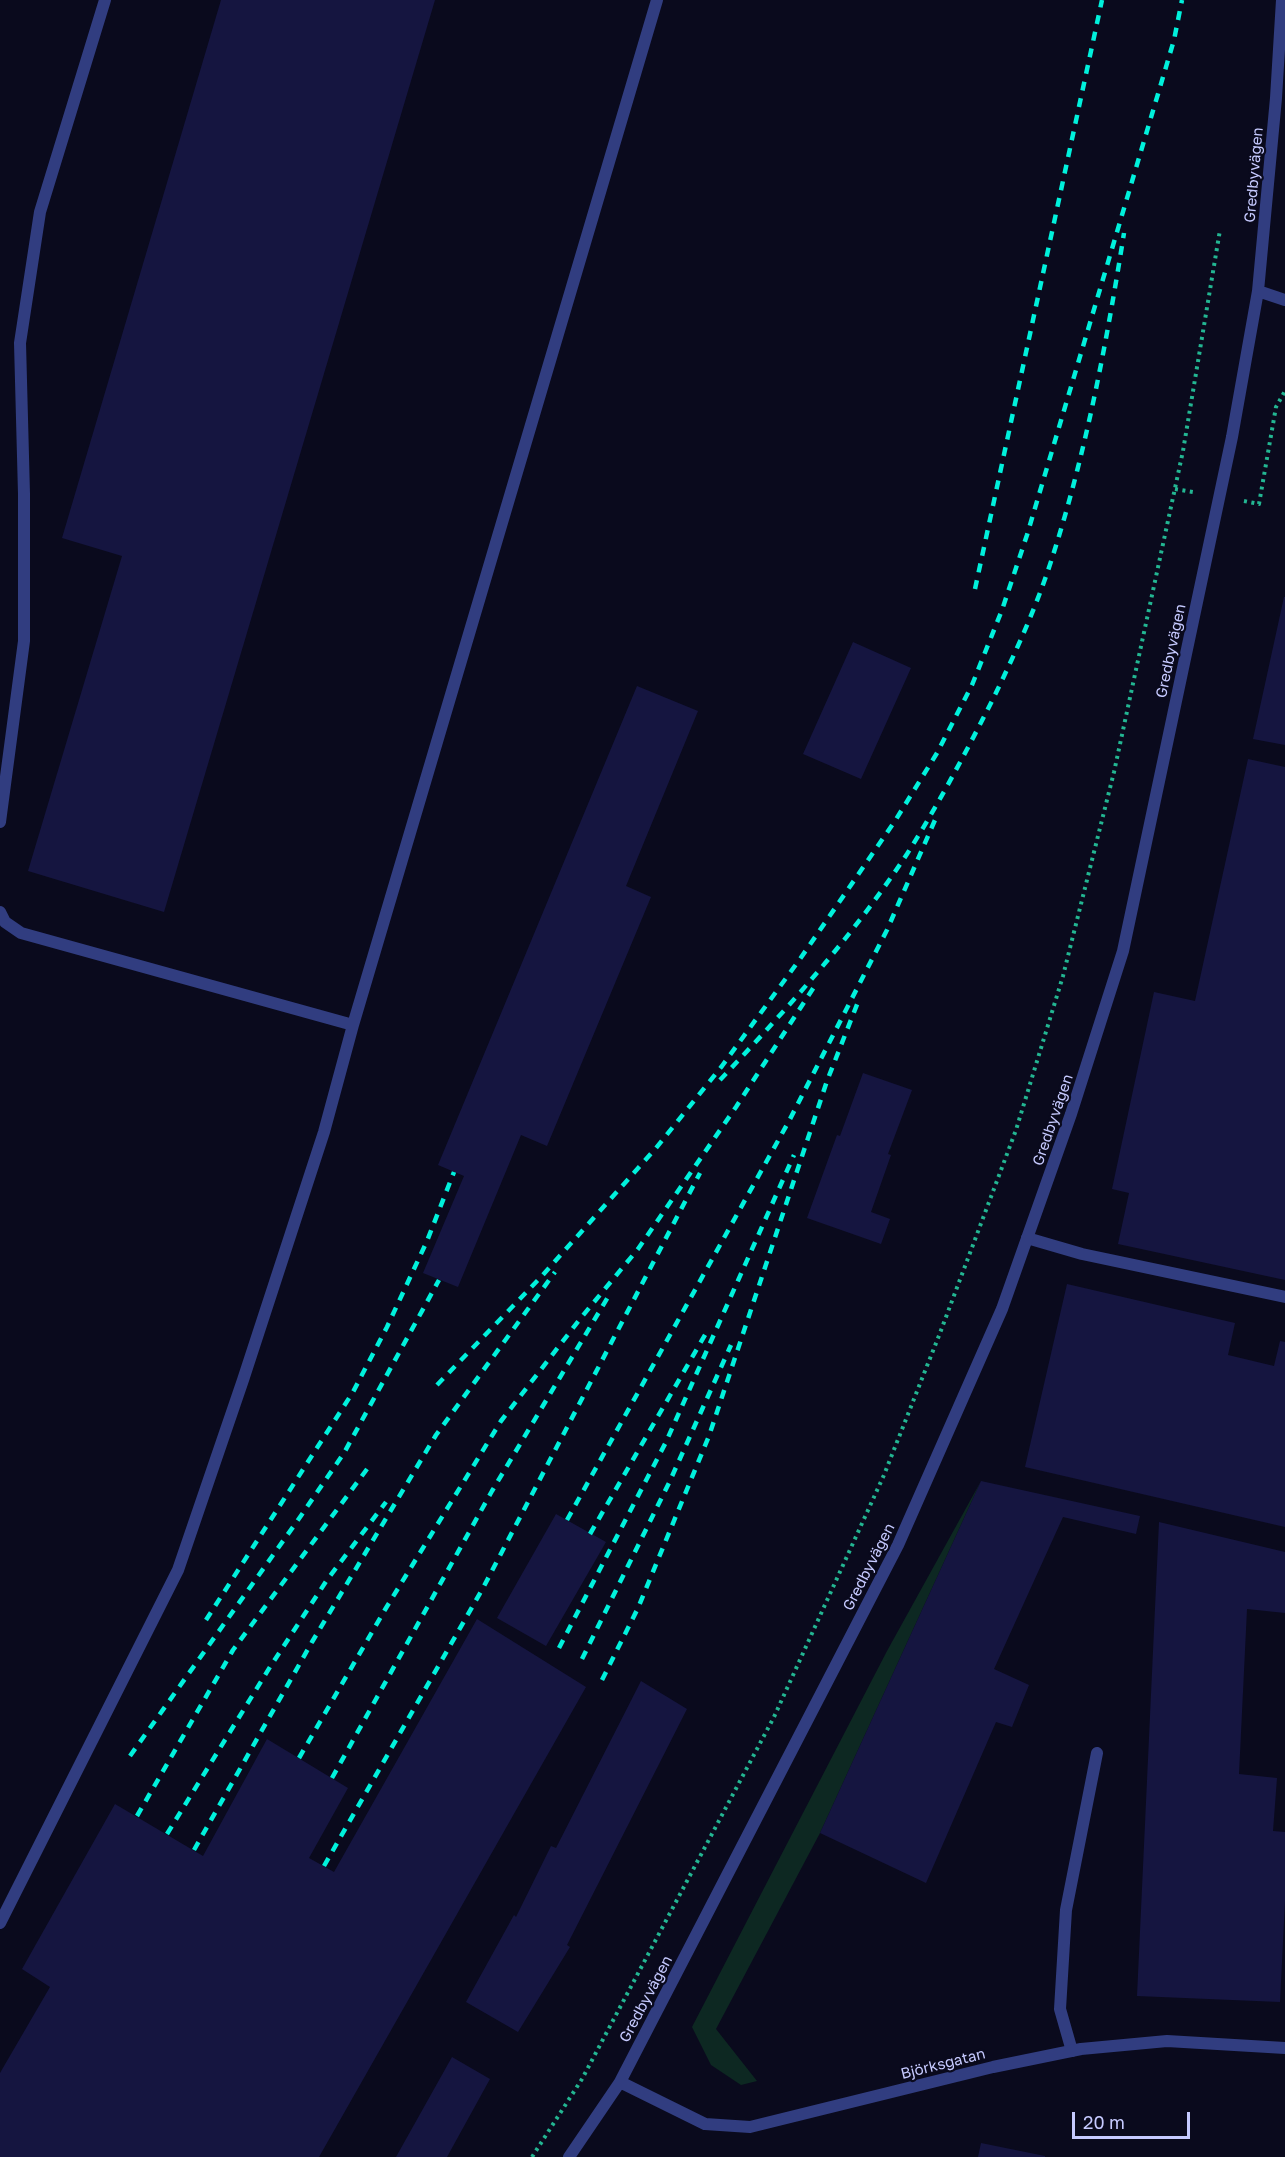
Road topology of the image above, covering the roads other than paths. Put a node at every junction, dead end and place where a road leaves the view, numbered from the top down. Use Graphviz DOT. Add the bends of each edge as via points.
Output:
graph roads {
  1 [pos="105,0"];
  2 [pos="657,0"];
  3 [pos="1282,0"];
  4 [pos="1258,291"];
  5 [pos="1285,300"];
  6 [pos="0,822"];
  7 [pos="0,912"];
  8 [pos="353,1025"];
  9 [pos="1027,1238"];
  10 [pos="1285,1297"];
  11 [pos="1097,1753"];
  12 [pos="0,1923"];
  13 [pos="1285,2048"];
  14 [pos="1072,2051"];
  15 [pos="620,2082"];
  16 [pos="569,2157"];
  1 -- 6 [label="street" via="40,212 20,343 24,641"];
  2 -- 8 [label="street"];
  3 -- 4 [label="street, Gredbyvägen"];
  4 -- 5 [label="street"];
  4 -- 9 [label="street, Gredbyvägen" via="1232,437 1123,951"];
  7 -- 8 [label="street" via="5,922 21,933"];
  8 -- 12 [label="street" via="320,1143 178,1570"];
  9 -- 10 [label="street" via="1082,1254"];
  9 -- 15 [label="street, Gredbyvägen" via="1002,1309 898,1545"];
  11 -- 14 [label="street" via="1066,1911 1060,2009"];
  13 -- 14 [label="street, Björksgatan" via="1167,2041"];
  14 -- 15 [label="street, Björksgatan" via="750,2127 705,2124"];
  15 -- 16 [label="street, Gredbyvägen"];
}
